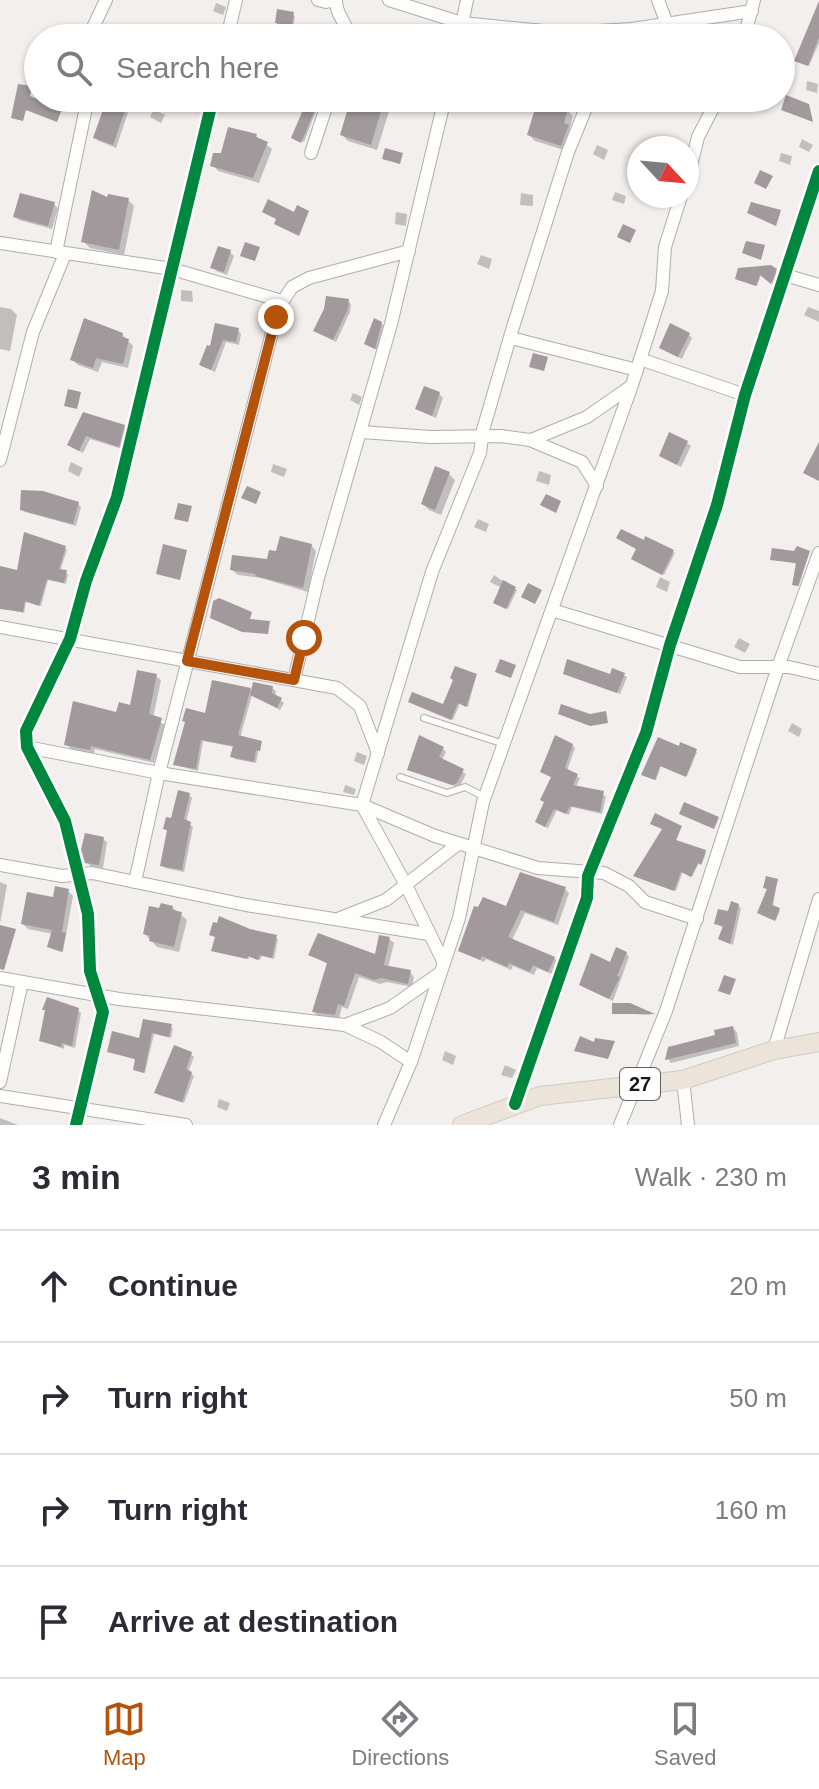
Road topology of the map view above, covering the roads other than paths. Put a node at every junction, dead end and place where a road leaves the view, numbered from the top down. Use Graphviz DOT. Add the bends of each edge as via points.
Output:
graph roads {
  1 [pos="106,0"];
  2 [pos="236,0"];
  3 [pos="318,0"];
  4 [pos="336,0"];
  5 [pos="389,0"];
  6 [pos="467,0"];
  7 [pos="658,0"];
  8 [pos="753,6"];
  9 [pos="462,23"];
  10 [pos="95,24"];
  11 [pos="230,24"];
  12 [pos="345,24"];
  13 [pos="471,24"];
  14 [pos="667,24"];
  15 [pos="85,112"];
  16 [pos="210,112"];
  17 [pos="324,112"];
  18 [pos="442,112"];
  19 [pos="584,112"];
  20 [pos="711,112"];
  21 [pos="699,136"];
  22 [pos="311,153"];
  23 [pos="819,171"];
  24 [pos="677,208"];
  25 [pos="0,243"];
  26 [pos="409,251"];
  27 [pos="60,253"];
  28 [pos="172,269"];
  29 [pos="785,275"];
  30 [pos="819,285"];
  31 [pos="282,301"];
  32 [pos="511,338"];
  33 [pos="638,364"];
  34 [pos="632,385"];
  35 [pos="745,395"];
  36 [pos="362,432"];
  37 [pos="482,436"];
  38 [pos="530,440"];
  39 [pos="0,460"];
  40 [pos="597,486"];
  41 [pos="819,553"];
  42 [pos="552,610"];
  43 [pos="0,627"];
  44 [pos="70,639"];
  45 [pos="670,645"];
  46 [pos="187,661"];
  47 [pos="778,667"];
  48 [pos="819,674"];
  49 [pos="294,680"];
  50 [pos="424,718"];
  51 [pos="504,744"];
  52 [pos="27,747"];
  53 [pos="378,753"];
  54 [pos="159,773"];
  55 [pos="400,777"];
  56 [pos="485,797"];
  57 [pos="362,805"];
  58 [pos="458,844"];
  59 [pos="473,848"];
  60 [pos="0,865"];
  61 [pos="592,870"];
  62 [pos="77,874"];
  63 [pos="135,882"];
  64 [pos="406,885"];
  65 [pos="819,899"];
  66 [pos="336,919"];
  67 [pos="697,919"];
  68 [pos="428,934"];
  69 [pos="442,968"];
  70 [pos="0,978"];
  71 [pos="22,982"];
  72 [pos="99,996"];
  73 [pos="345,1025"];
  74 [pos="819,1042"];
  75 [pos="774,1050"];
  76 [pos="411,1062"];
  77 [pos="683,1080"];
  78 [pos="0,1082"];
  79 [pos="637,1084"];
  80 [pos="0,1096"];
  81 [pos="515,1104"];
  82 [pos="80,1109"];
  83 [pos="76,1125"];
  84 [pos="186,1125"];
  85 [pos="384,1125"];
  86 [pos="462,1125"];
  87 [pos="620,1125"];
  88 [pos="688,1125"];
  1 -- 10 [label="street"];
  2 -- 11 [label="street"];
  3 -- 4 [label="street"];
  4 -- 12 [label="street"];
  5 -- 9 [label="street"];
  6 -- 9 [label="street"];
  7 -- 14 [label="street"];
  8 -- 14 [label="street"];
  9 -- 13 [label="street"];
  15 -- 27 [label="street"];
  16 -- 28 [label="street"];
  17 -- 22 [label="street"];
  18 -- 26 [label="street"];
  19 -- 32 [label="street"];
  20 -- 21 [label="street"];
  23 -- 29 [label="street"];
  24 -- 33 [label="street" via="665,247 662,291"];
  25 -- 27 [label="street"];
  26 -- 31 [label="street" via="309,278 292,287"];
  26 -- 36 [label="street"];
  27 -- 28 [label="street"];
  27 -- 39 [label="street"];
  28 -- 31 [label="street"];
  28 -- 44 [label="street" via="117,497"];
  29 -- 30 [label="street"];
  29 -- 35 [label="street"];
  31 -- 46 [label="street"];
  32 -- 33 [label="street"];
  32 -- 37 [label="street"];
  33 -- 34 [label="street"];
  33 -- 35 [label="street"];
  34 -- 38 [label="street" via="587,417"];
  34 -- 40 [label="street"];
  35 -- 45 [label="street" via="706,543"];
  36 -- 37 [label="street"];
  36 -- 49 [label="street"];
  37 -- 38 [label="street"];
  37 -- 53 [label="street" via="429,582"];
  38 -- 40 [label="street" via="582,462"];
  40 -- 42 [label="street"];
  41 -- 47 [label="street"];
  42 -- 45 [label="street"];
  42 -- 51 [label="street"];
  43 -- 44 [label="street"];
  44 -- 46 [label="street"];
  44 -- 52 [label="street" via="28,723"];
  45 -- 47 [label="street" via="740,667"];
  45 -- 61 [label="street" via="646,733"];
  46 -- 49 [label="street"];
  46 -- 54 [label="street"];
  47 -- 48 [label="street"];
  47 -- 67 [label="street"];
  49 -- 53 [label="street" via="337,688 354,699"];
  50 -- 51 [label="lane"];
  51 -- 56 [label="street"];
  52 -- 54 [label="street"];
  52 -- 62 [label="street" via="61,809"];
  53 -- 57 [label="street"];
  54 -- 57 [label="street"];
  54 -- 63 [label="street"];
  55 -- 56 [label="lane" via="447,793 465,787"];
  56 -- 59 [label="street"];
  57 -- 58 [label="street"];
  57 -- 64 [label="street"];
  58 -- 59 [label="street"];
  58 -- 64 [label="street"];
  59 -- 61 [label="street" via="538,868"];
  59 -- 69 [label="street" via="465,899"];
  60 -- 62 [label="street"];
  61 -- 67 [label="street" via="620,880 645,902"];
  61 -- 81 [label="street" via="587,898"];
  62 -- 63 [label="street"];
  62 -- 72 [label="street" via="88,914 88,958"];
  63 -- 66 [label="street"];
  64 -- 66 [label="street" via="370,908"];
  64 -- 68 [label="street"];
  65 -- 75 [label="street"];
  66 -- 68 [label="street"];
  67 -- 79 [label="street"];
  68 -- 69 [label="street"];
  69 -- 73 [label="street" via="390,1008"];
  69 -- 76 [label="street"];
  70 -- 71 [label="street"];
  71 -- 72 [label="street"];
  71 -- 78 [label="street"];
  72 -- 73 [label="street"];
  72 -- 82 [label="street" via="103,1018"];
  73 -- 76 [label="street"];
  74 -- 75 [label="main road, 27"];
  75 -- 77 [label="main road, 27"];
  76 -- 85 [label="street"];
  77 -- 79 [label="main road, 27"];
  77 -- 88 [label="street"];
  79 -- 81 [label="main road, 27"];
  79 -- 87 [label="street"];
  80 -- 82 [label="street"];
  81 -- 86 [label="main road, 27"];
  82 -- 83 [label="street"];
  82 -- 84 [label="street"];
}
